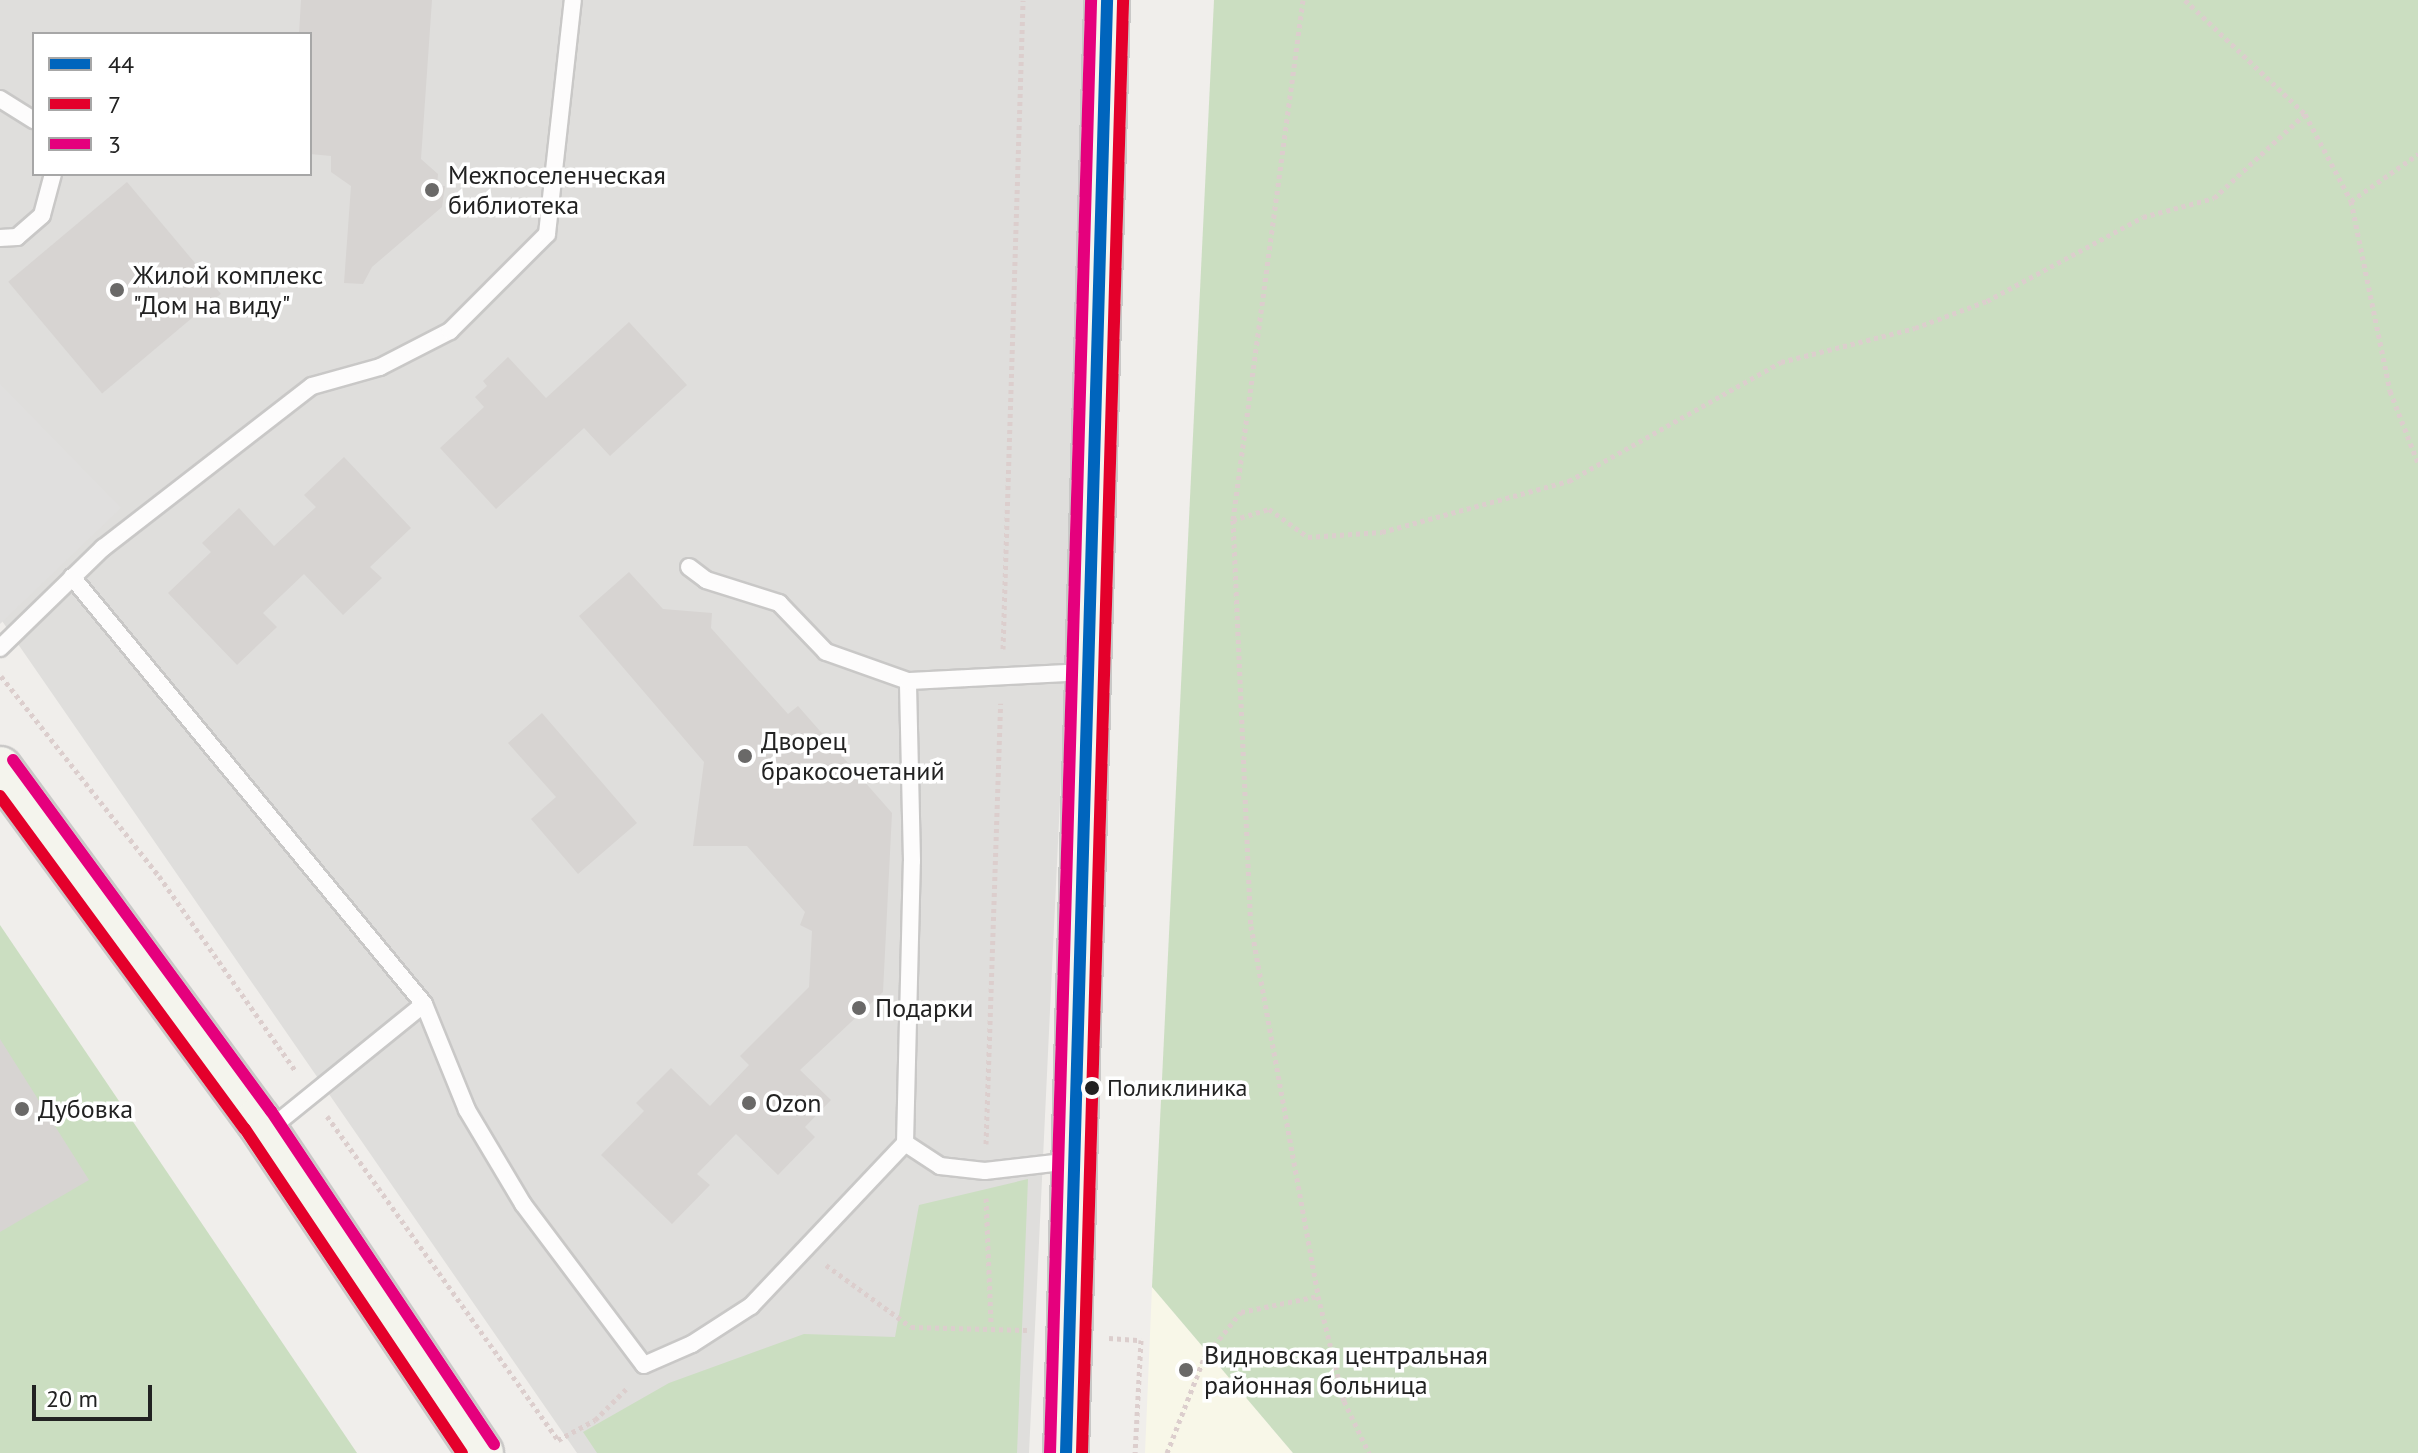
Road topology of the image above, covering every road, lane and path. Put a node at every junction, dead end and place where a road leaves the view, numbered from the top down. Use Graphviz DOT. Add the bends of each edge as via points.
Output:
graph roads {
  1 [pos="573,0"];
  2 [pos="1107,0"];
  3 [pos="1303,0"];
  4 [pos="2185,0"];
  5 [pos="0,99"];
  6 [pos="2305,114"];
  7 [pos="32,119"];
  8 [pos="2418,154"];
  9 [pos="52,176"];
  10 [pos="2351,201"];
  11 [pos="0,238"];
  12 [pos="2418,463"];
  13 [pos="1233,520"];
  14 [pos="689,567"];
  15 [pos="72,577"];
  16 [pos="0,648"];
  17 [pos="1088,672"];
  18 [pos="0,675"];
  19 [pos="908,681"];
  20 [pos="2,778"];
  21 [pos="424,1004"];
  22 [pos="312,1095"];
  23 [pos="266,1132"];
  24 [pos="905,1143"];
  25 [pos="1076,1160"];
  26 [pos="807,1249"];
  27 [pos="1318,1296"];
  28 [pos="991,1325"];
  29 [pos="644,1365"];
  30 [pos="481,1453"];
  31 [pos="1066,1453"];
  32 [pos="1167,1453"];
  33 [pos="1369,1453"];
  1 -- 15 [label="lane" via="547,234 450,331 380,367 312,386"];
  2 -- 17 [label="street"];
  3 -- 13 [label="path"];
  4 -- 6 [label="path"];
  5 -- 7 [label="lane"];
  6 -- 10 [label="path"];
  6 -- 13 [label="path" via="2214,198 2143,217 1987,301 1915,328 1781,362 1569,481 1382,532 1308,537 1269,509"];
  8 -- 10 [label="path"];
  9 -- 11 [label="lane" via="42,215 17,237"];
  10 -- 12 [label="path" via="2390,391"];
  13 -- 27 [label="path" via="1251,926"];
  14 -- 19 [label="lane" via="706,580 779,603 826,652"];
  15 -- 16 [label="lane"];
  15 -- 21 [label="lane"];
  17 -- 19 [label="lane"];
  17 -- 25 [label="street"];
  18 -- 22 [label="path" via="159,876"];
  19 -- 24 [label="lane" via="912,861"];
  20 -- 23 [label="street"];
  21 -- 22 [label="lane"];
  21 -- 29 [label="lane" via="467,1110 515,1191"];
  22 -- 23 [label="lane"];
  22 -- 29 [label="path" via="558,1440 611,1406"];
  23 -- 30 [label="street"];
  24 -- 25 [label="lane" via="940,1166 985,1171"];
  24 -- 26 [label="lane"];
  25 -- 31 [label="street"];
  26 -- 28 [label="path" via="871,1304 911,1327"];
  26 -- 29 [label="lane" via="751,1306"];
  27 -- 32 [label="path" via="1241,1312 1204,1358"];
  27 -- 33 [label="path" via="1344,1401"];
}
